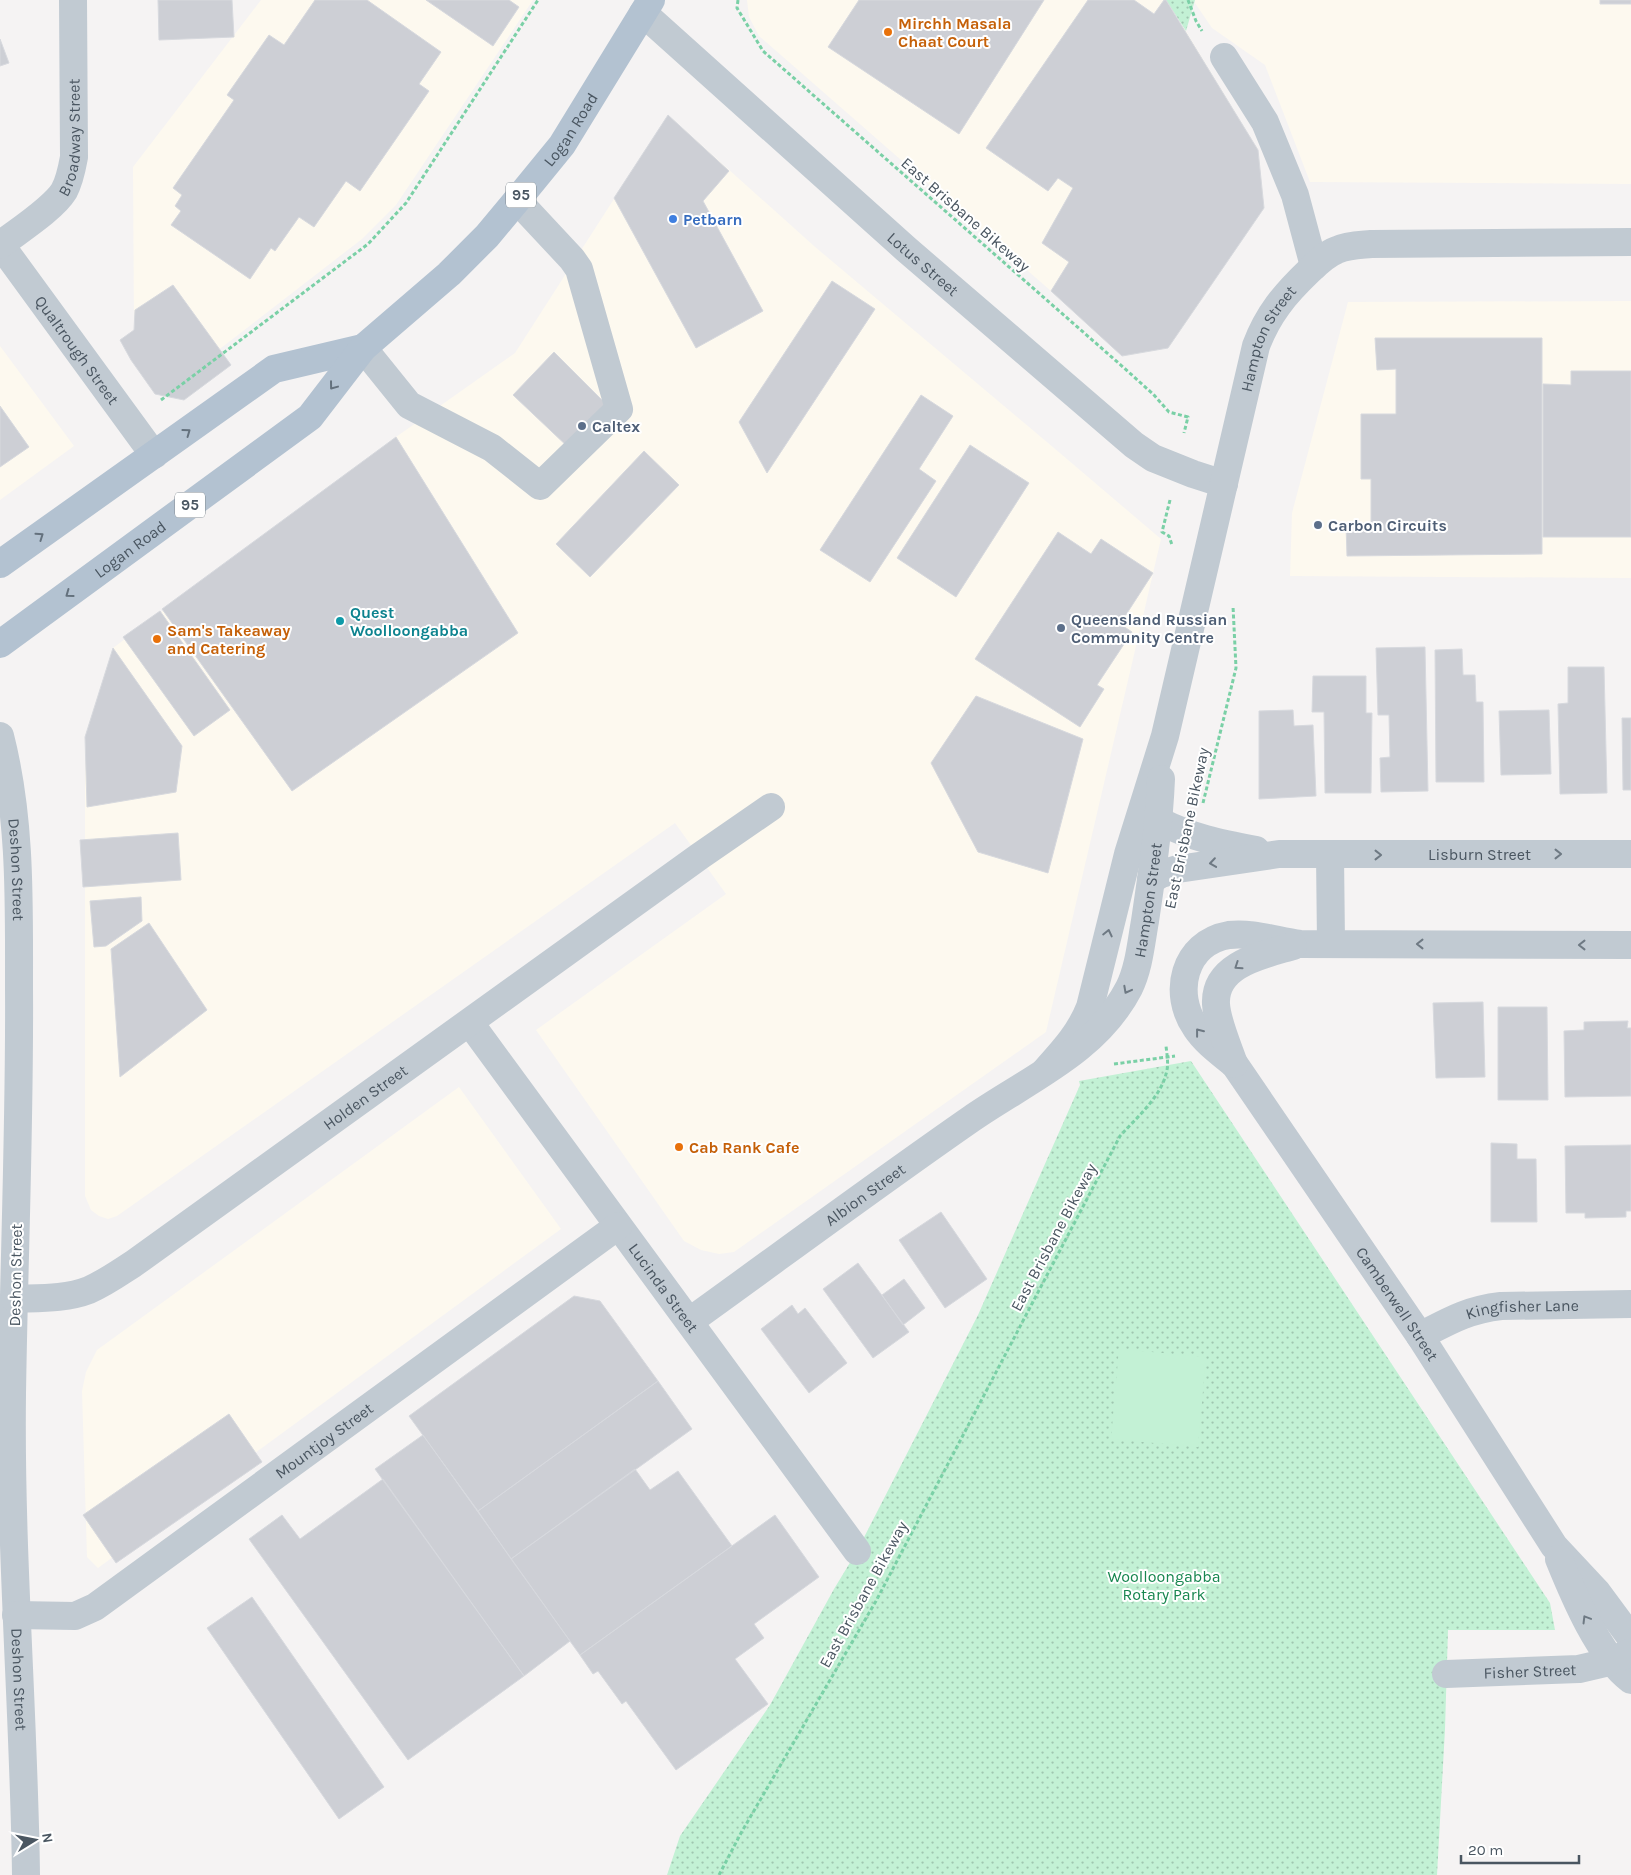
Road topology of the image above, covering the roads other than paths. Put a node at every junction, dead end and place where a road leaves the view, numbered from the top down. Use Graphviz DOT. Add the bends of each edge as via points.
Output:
graph roads {
  1 [pos="73,0"];
  2 [pos="647,6"];
  3 [pos="1224,57"];
  4 [pos="517,200"];
  5 [pos="1631,242"];
  6 [pos="0,245"];
  7 [pos="1314,266"];
  8 [pos="363,348"];
  9 [pos="154,455"];
  10 [pos="1224,484"];
  11 [pos="0,564"];
  12 [pos="0,644"];
  13 [pos="0,736"];
  14 [pos="1165,736"];
  15 [pos="771,807"];
  16 [pos="1158,821"];
  17 [pos="1279,854"];
  18 [pos="1631,854"];
  19 [pos="1330,855"];
  20 [pos="1151,880"];
  21 [pos="1300,944"];
  22 [pos="1331,944"];
  23 [pos="1631,945"];
  24 [pos="470,1023"];
  25 [pos="1075,1046"];
  26 [pos="1235,1065"];
  27 [pos="618,1226"];
  28 [pos="14,1299"];
  29 [pos="1631,1304"];
  30 [pos="690,1322"];
  31 [pos="1420,1336"];
  32 [pos="1554,1546"];
  33 [pos="858,1551"];
  34 [pos="16,1615"];
  35 [pos="1631,1638"];
  36 [pos="1625,1664"];
  37 [pos="1446,1674"];
  38 [pos="26,1875"];
  1 -- 6 [label="street, Broadway Street" via="74,157 70,175 63,192 52,205"];
  2 -- 4 [label="main road, Logan Road / 95" via="562,145"];
  2 -- 10 [label="street, Lotus Street" via="906,249 1134,445 1153,458"];
  3 -- 7 [label="street" via="1265,122 1295,195"];
  4 -- 8 [label="main road, Logan Road / 95" via="449,274"];
  4 -- 8 [label="street" via="579,269 619,410 540,486 492,448 409,405"];
  5 -- 7 [label="street, Hampton Street" via="1360,245 1336,250"];
  6 -- 9 [label="street, Qualtrough Street"];
  7 -- 10 [label="street, Hampton Street" via="1284,295 1256,346"];
  9 -- 8 [label="main road, Logan Road / 95, one-way" via="274,368"];
  8 -- 12 [label="main road, Logan Road / 95, one-way" via="310,417"];
  11 -- 9 [label="main road, Logan Road / 95, one-way"];
  10 -- 14 [label="street, Hampton Street"];
  13 -- 28 [label="street, Deshon Street" via="15,819 18,870 19,1090"];
  14 -- 16 [label="street, Hampton Street"];
  25 -- 14 [label="street, Hampton Street, one-way" via="1090,1007 1128,854"];
  15 -- 24 [label="street, Holden Street"];
  16 -- 17 [label="street, Lisburn Street" via="1198,838"];
  16 -- 20 [label="street, Hampton Street"];
  17 -- 19 [label="street, Lisburn Street"];
  17 -- 20 [label="street, Lisburn Street, one-way" via="1178,869"];
  19 -- 18 [label="street, Lisburn Street, one-way"];
  19 -- 22 [label="street"];
  20 -- 25 [label="street, Hampton Street, one-way" via="1139,958 1130,986 1102,1028"];
  21 -- 22 [label="street"];
  21 -- 26 [label="street, Camberwell Street, one-way" via="1242,963 1222,983 1216,1005"];
  26 -- 21 [label="street, Camberwell Street, one-way" via="1205,1039 1188,1014 1183,990 1188,965 1206,945 1223,936 1249,935"];
  23 -- 22 [label="street, one-way"];
  24 -- 27 [label="street, Lucinda Street"];
  24 -- 28 [label="street, Holden Street" via="100,1285 65,1296"];
  25 -- 30 [label="street, Albion Street" via="1045,1071 972,1118"];
  26 -- 31 [label="street, Camberwell Street"];
  27 -- 30 [label="street, Lucinda Street"];
  27 -- 34 [label="street, Mountjoy Street" via="95,1607 75,1616"];
  28 -- 34 [label="street, Deshon Street" via="12,1396"];
  29 -- 31 [label="street, Kingfisher Lane" via="1480,1308"];
  30 -- 33 [label="street, Lucinda Street"];
  31 -- 32 [label="street, Camberwell Street"];
  32 -- 35 [label="street, Camberwell Street" via="1597,1592"];
  36 -- 32 [label="street, Camberwell Street, one-way" via="1576,1602"];
  34 -- 38 [label="street, Deshon Street"];
  36 -- 37 [label="street, Fisher Street" via="1570,1670"];
}
